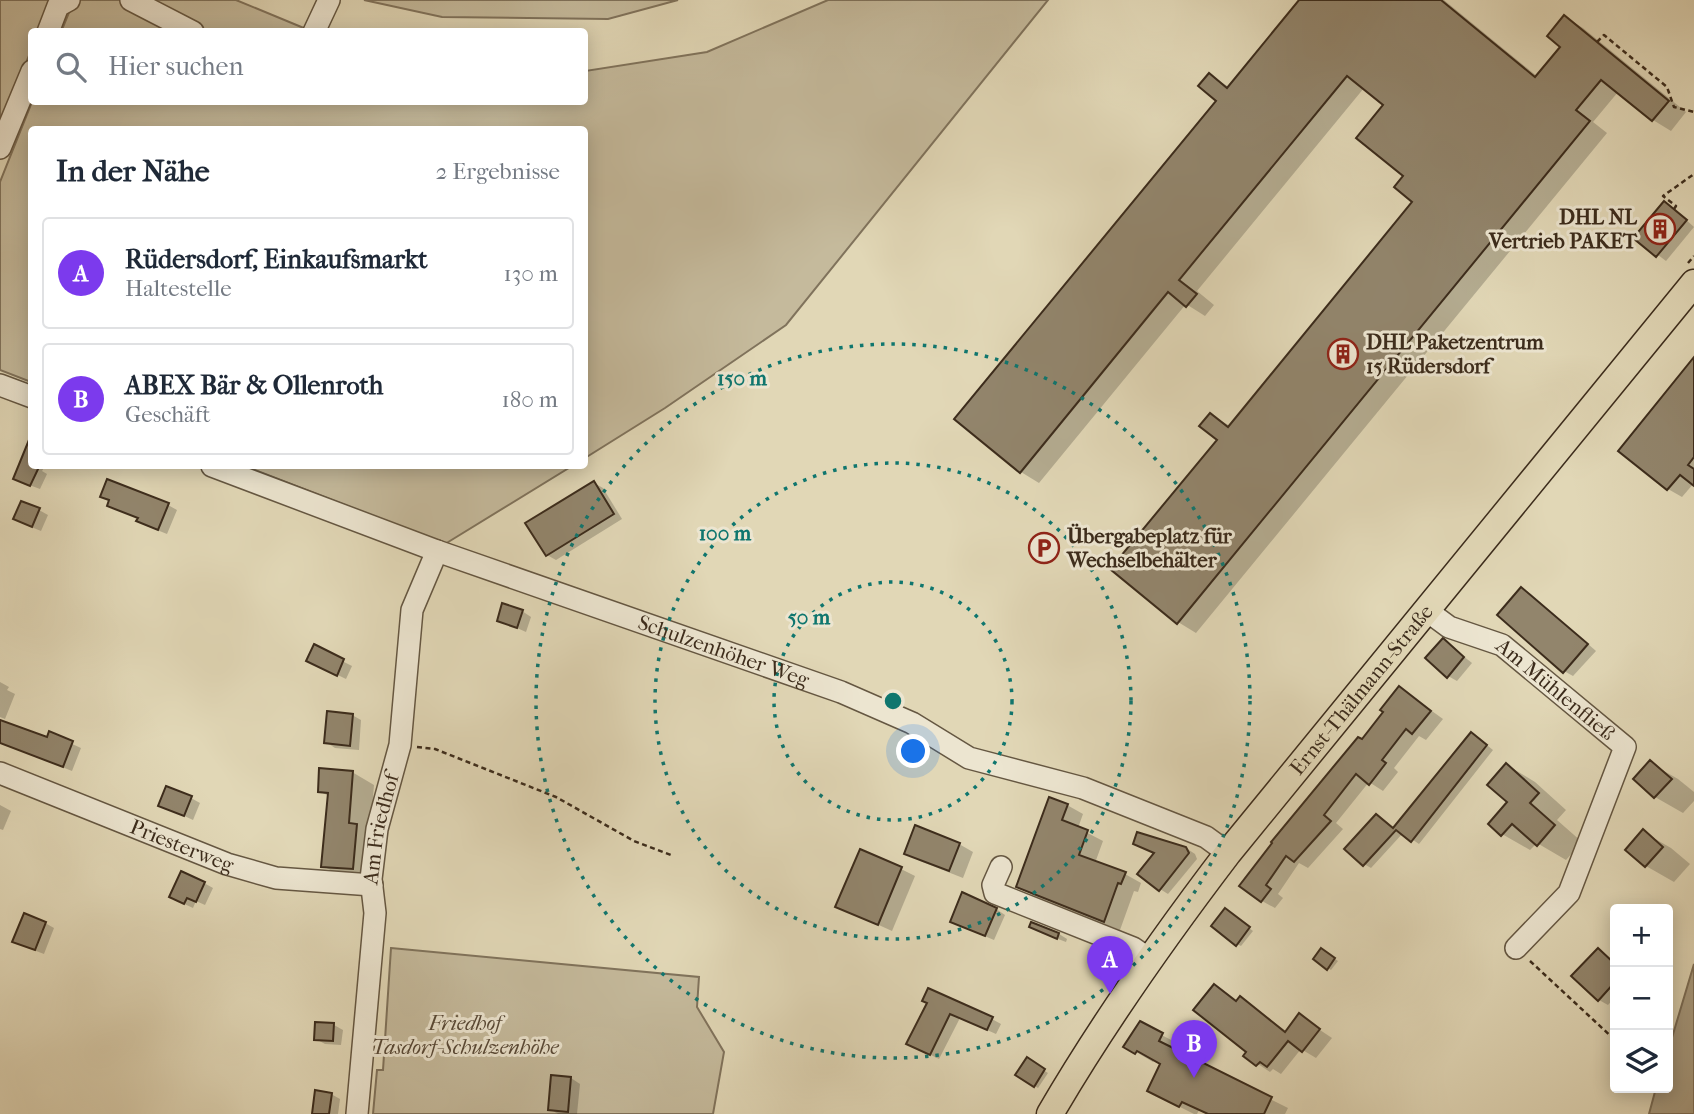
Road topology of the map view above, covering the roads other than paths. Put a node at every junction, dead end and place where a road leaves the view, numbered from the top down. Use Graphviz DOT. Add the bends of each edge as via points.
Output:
graph roads {
  1 [pos="69,0"];
  2 [pos="131,0"];
  3 [pos="329,0"];
  4 [pos="50,28"];
  5 [pos="185,28"];
  6 [pos="316,28"];
  7 [pos="28,81"];
  8 [pos="0,148"];
  9 [pos="1694,284"];
  10 [pos="0,385"];
  11 [pos="28,396"];
  12 [pos="220,469"];
  13 [pos="437,551"];
  14 [pos="1414,616"];
  15 [pos="0,773"];
  16 [pos="1228,853"];
  17 [pos="1002,867"];
  18 [pos="372,885"];
  19 [pos="1516,948"];
  20 [pos="1149,959"];
  21 [pos="357,1114"];
  22 [pos="1050,1114"];
  1 -- 4 [label="street" via="58,6"];
  2 -- 5 [label="street"];
  3 -- 6 [label="street"];
  7 -- 8 [label="street"];
  9 -- 14 [label="main road, Ernst-Thälmann-Straße"];
  10 -- 11 [label="street"];
  12 -- 13 [label="street, Schulzenhöher Weg"];
  13 -- 16 [label="street, Schulzenhöher Weg" via="841,692 912,723 969,758 1083,788 1206,837"];
  13 -- 18 [label="street, Am Friedhof" via="412,610 400,745 377,829"];
  14 -- 16 [label="main road, Ernst-Thälmann-Straße"];
  14 -- 19 [label="street, Am Mühlenfließ" via="1502,645 1625,747 1569,893"];
  15 -- 18 [label="street, Priesterweg" via="227,864 276,878"];
  16 -- 20 [label="main road, Ernst-Thälmann-Straße"];
  17 -- 20 [label="street" via="993,886 995,893 1133,948"];
  18 -- 21 [label="street, Am Friedhof" via="375,913"];
  20 -- 22 [label="main road, Ernst-Thälmann-Straße"];
}
